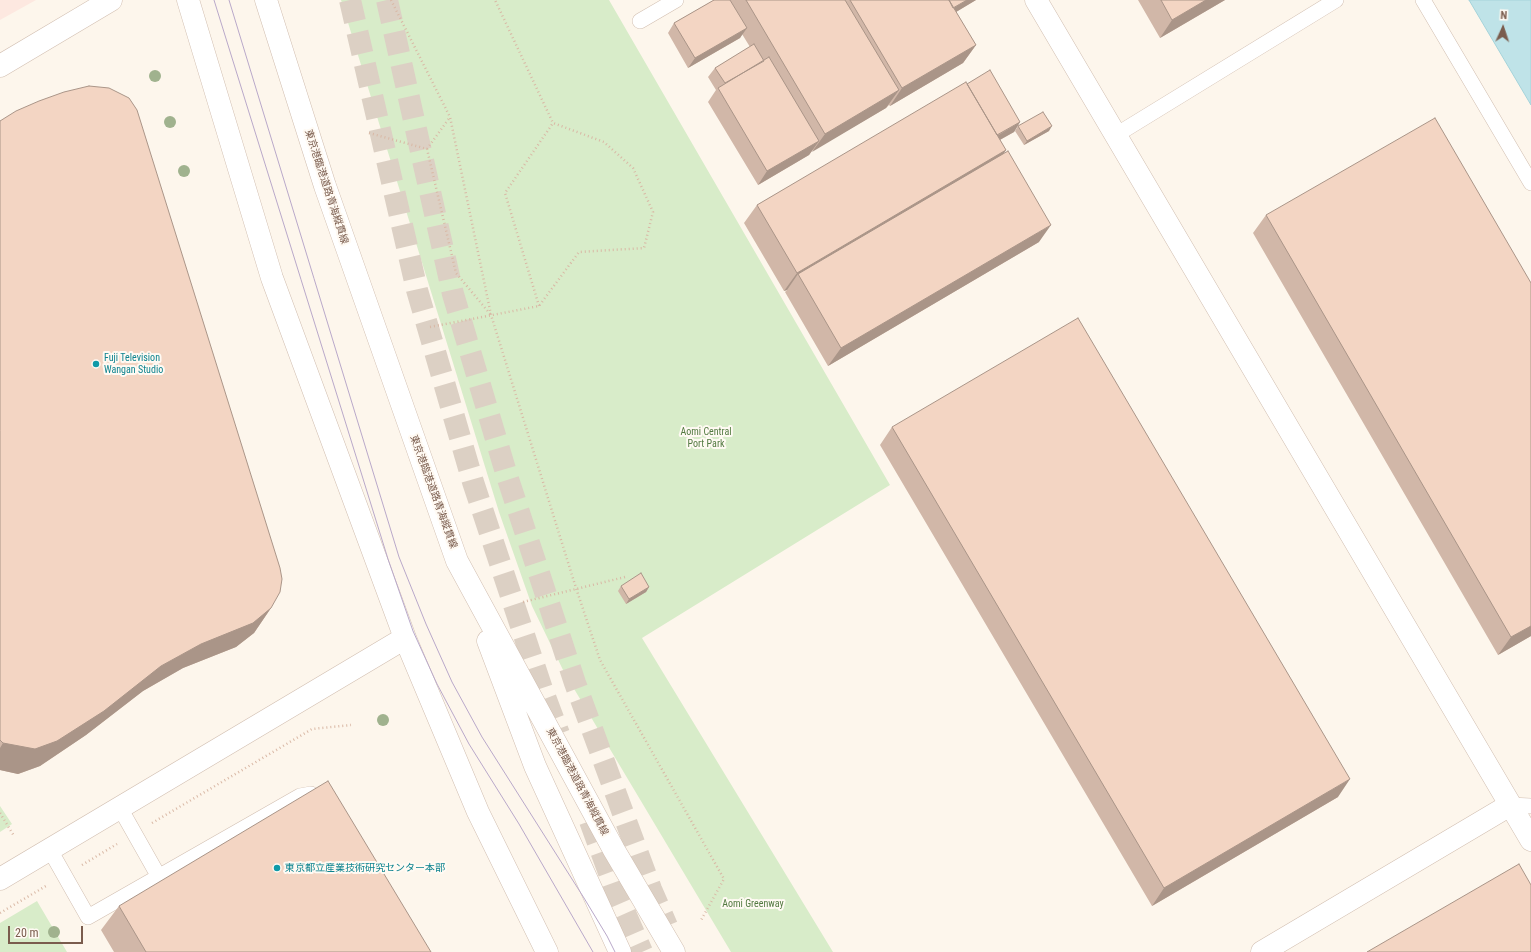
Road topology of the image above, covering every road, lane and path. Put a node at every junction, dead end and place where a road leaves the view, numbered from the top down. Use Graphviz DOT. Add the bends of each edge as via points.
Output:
graph roads {
  1 [pos="111,0"];
  2 [pos="188,0"];
  3 [pos="266,0"];
  4 [pos="391,0"];
  5 [pos="495,0"];
  6 [pos="676,0"];
  7 [pos="1036,0"];
  8 [pos="1336,0"];
  9 [pos="1423,0"];
  10 [pos="640,21"];
  11 [pos="0,66"];
  12 [pos="450,118"];
  13 [pos="553,123"];
  14 [pos="369,133"];
  15 [pos="1116,135"];
  16 [pos="428,150"];
  17 [pos="1531,183"];
  18 [pos="539,306"];
  19 [pos="491,315"];
  20 [pos="430,327"];
  21 [pos="457,561"];
  22 [pos="625,577"];
  23 [pos="576,588"];
  24 [pos="523,602"];
  25 [pos="405,638"];
  26 [pos="351,725"];
  27 [pos="1521,805"];
  28 [pos="120,808"];
  29 [pos="328,812"];
  30 [pos="0,813"];
  31 [pos="134,834"];
  32 [pos="14,836"];
  33 [pos="1531,840"];
  34 [pos="50,850"];
  35 [pos="64,875"];
  36 [pos="159,877"];
  37 [pos="0,879"];
  38 [pos="0,913"];
  39 [pos="700,922"];
  40 [pos="547,952"];
  41 [pos="620,952"];
  42 [pos="674,952"];
  43 [pos="1262,952"];
  1 -- 11 [label="street"];
  2 -- 25 [label="street" via="272,278"];
  3 -- 21 [label="street, 東京港臨港道路青海縦貫線" via="325,186"];
  4 -- 12 [label="path"];
  5 -- 13 [label="path"];
  6 -- 10 [label="lane"];
  7 -- 15 [label="street"];
  8 -- 15 [label="lane"];
  9 -- 17 [label="lane"];
  12 -- 16 [label="path"];
  12 -- 19 [label="path"];
  13 -- 18 [label="path" via="504,192"];
  13 -- 18 [label="path" via="604,142 633,168 653,212 644,248 579,252"];
  14 -- 16 [label="path"];
  15 -- 27 [label="street"];
  16 -- 19 [label="path" via="456,273"];
  18 -- 19 [label="path"];
  19 -- 20 [label="path"];
  19 -- 23 [label="path"];
  21 -- 41 [label="street" via="535,766"];
  21 -- 42 [label="street, 東京港臨港道路青海縦貫線" via="614,850"];
  22 -- 23 [label="path"];
  23 -- 24 [label="path"];
  23 -- 39 [label="path" via="600,660 724,879"];
  25 -- 28 [label="street"];
  25 -- 40 [label="street" via="478,812"];
  26 -- 31 [label="path" via="312,729"];
  27 -- 33 [label="street"];
  27 -- 43 [label="street"];
  28 -- 31 [label="lane"];
  28 -- 34 [label="street"];
  29 -- 36 [label="lane" via="321,799 311,794 300,796"];
  30 -- 32 [label="path"];
  31 -- 35 [label="path"];
  31 -- 36 [label="lane"];
  34 -- 35 [label="lane"];
  34 -- 37 [label="street"];
  35 -- 36 [label="lane" via="88,917"];
  35 -- 38 [label="path"];
}
